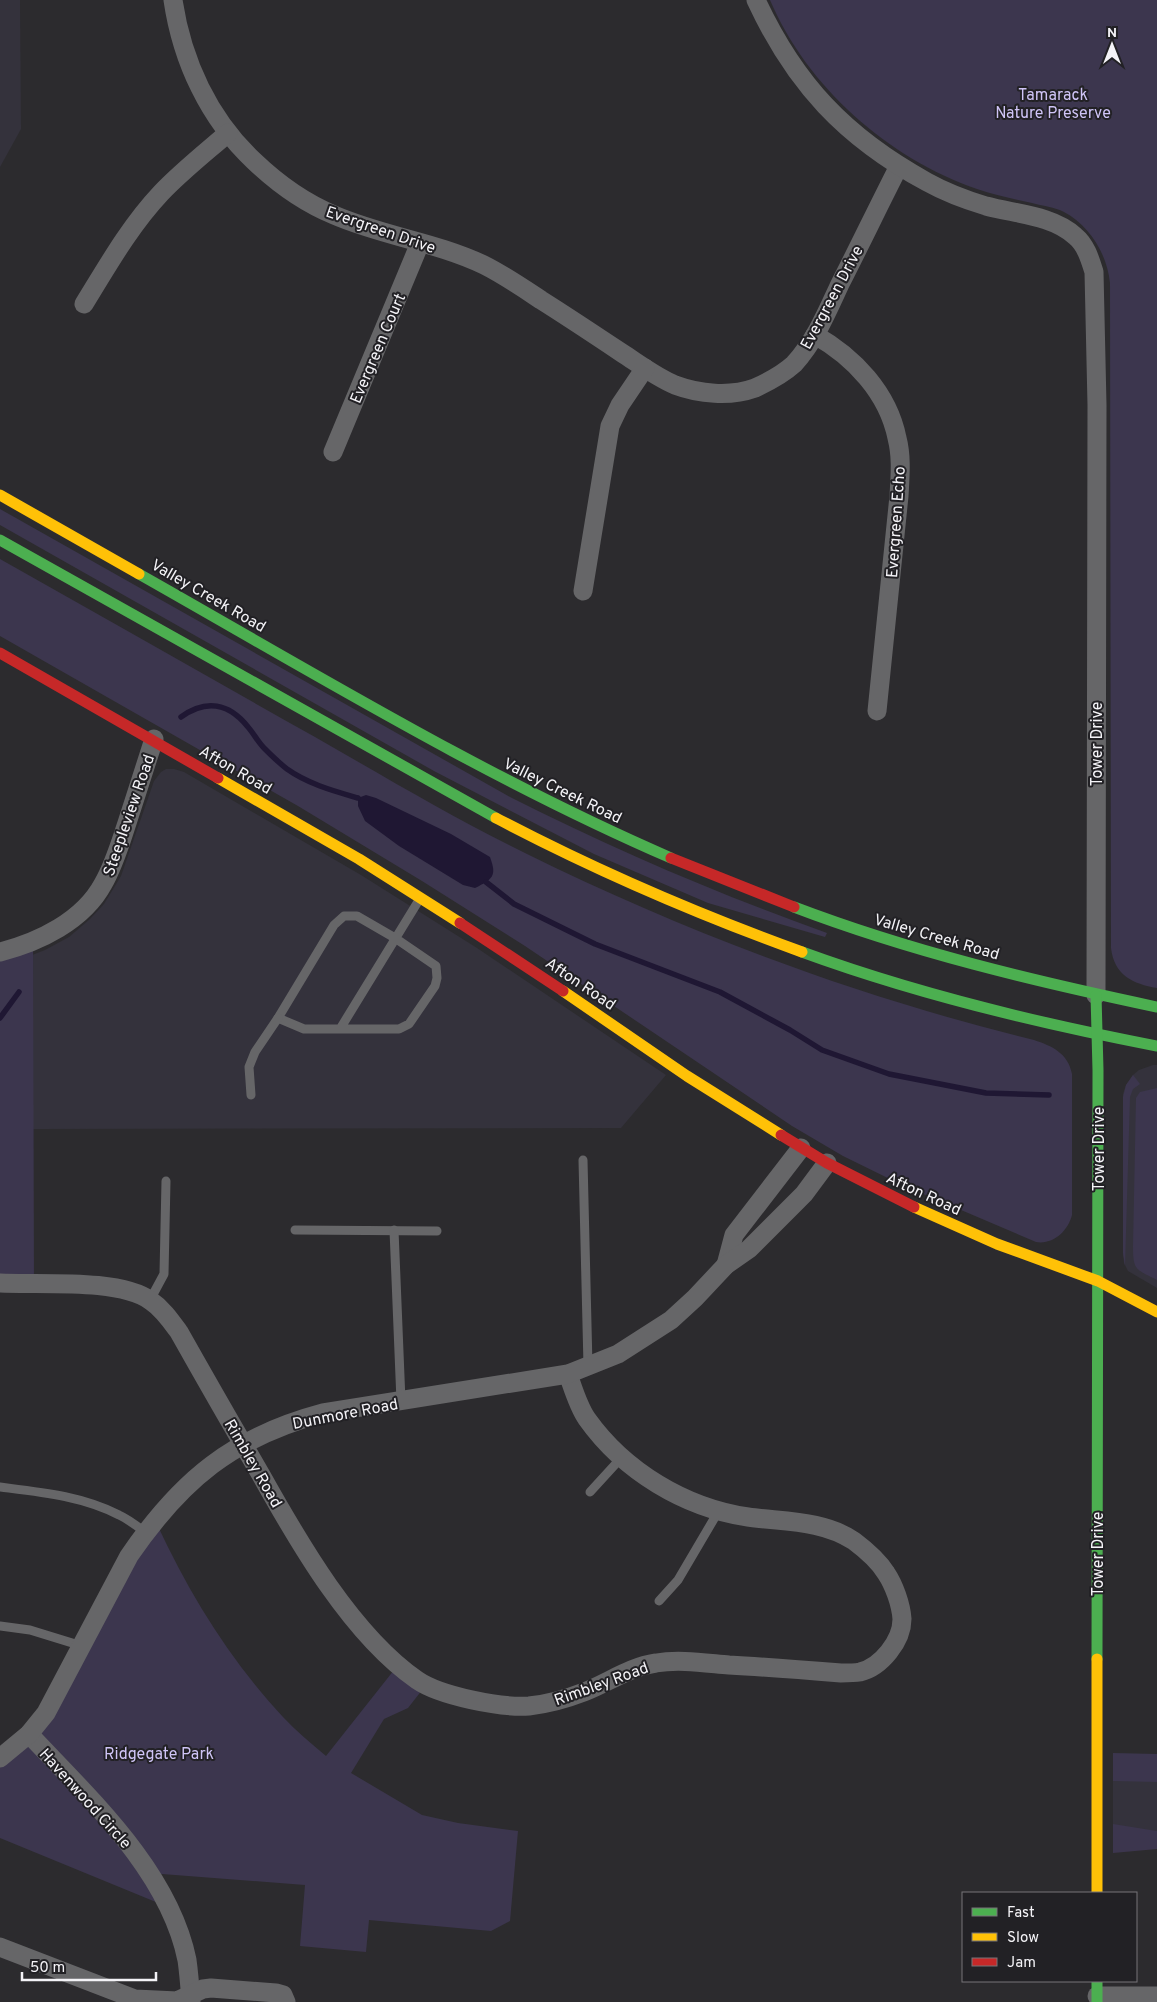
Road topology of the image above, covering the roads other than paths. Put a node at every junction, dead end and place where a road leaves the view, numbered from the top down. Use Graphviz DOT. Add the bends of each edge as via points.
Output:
graph roads {
  1 [pos="173,0"];
  2 [pos="756,0"];
  3 [pos="228,133"];
  4 [pos="899,166"];
  5 [pos="420,243"];
  6 [pos="84,304"];
  7 [pos="815,335"];
  8 [pos="645,368"];
  9 [pos="334,452"];
  10 [pos="0,495"];
  11 [pos="0,540"];
  12 [pos="583,591"];
  13 [pos="0,653"];
  14 [pos="877,712"];
  15 [pos="154,740"];
  16 [pos="421,897"];
  17 [pos="395,938"];
  18 [pos="0,952"];
  19 [pos="1096,995"];
  20 [pos="1157,1006"];
  21 [pos="278,1018"];
  22 [pos="340,1029"];
  23 [pos="1097,1034"];
  24 [pos="1157,1046"];
  25 [pos="251,1095"];
  26 [pos="801,1148"];
  27 [pos="583,1160"];
  28 [pos="826,1163"];
  29 [pos="166,1181"];
  30 [pos="295,1230"];
  31 [pos="394,1230"];
  32 [pos="437,1231"];
  33 [pos="726,1265"];
  34 [pos="1098,1281"];
  35 [pos="0,1283"];
  36 [pos="150,1300"];
  37 [pos="1157,1312"];
  38 [pos="588,1366"];
  39 [pos="568,1374"];
  40 [pos="401,1401"];
  41 [pos="243,1445"];
  42 [pos="622,1457"];
  43 [pos="0,1487"];
  44 [pos="590,1492"];
  45 [pos="718,1512"];
  46 [pos="145,1532"];
  47 [pos="658,1601"];
  48 [pos="0,1626"];
  49 [pos="82,1646"];
  50 [pos="29,1734"];
  51 [pos="0,1758"];
  52 [pos="1097,1892"];
  53 [pos="0,1947"];
  54 [pos="1097,1993"];
  55 [pos="1157,1996"];
  56 [pos="240,1997"];
  57 [pos="191,1998"];
  58 [pos="286,2002"];
  1 -- 3 [label="street, Evergreen Drive" via="188,64 207,102"];
  2 -- 4 [label="street, Tower Drive" via="783,52 802,80 846,126"];
  3 -- 5 [label="street, Evergreen Drive" via="253,161 308,202 360,225"];
  3 -- 6 [label="street" via="183,171 142,215"];
  4 -- 7 [label="street, Evergreen Drive"];
  4 -- 19 [label="street, Tower Drive" via="955,196 1060,225 1076,236 1088,252 1094,272 1097,405"];
  5 -- 8 [label="street, Evergreen Drive" via="452,252 510,279"];
  5 -- 9 [label="street, Evergreen Court"];
  7 -- 8 [label="street, Evergreen Drive" via="793,365 775,378 734,393 693,390 672,384"];
  7 -- 14 [label="street, Evergreen Echo" via="835,346 861,369 890,414 897,438 899,496"];
  8 -- 12 [label="street" via="610,426"];
  10 -- 19 [label="main road, Valley Creek Road" via="464,758 609,832 722,880 835,922 952,958"];
  11 -- 23 [label="main road" via="472,806 618,878 730,925 838,964 962,1002"];
  13 -- 15 [label="main road, Afton Road"];
  15 -- 16 [label="main road, Afton Road"];
  15 -- 18 [label="street, Steepleview Road" via="103,886 64,925"];
  16 -- 17 [label="lane"];
  16 -- 26 [label="main road, Afton Road" via="687,1076"];
  17 -- 21 [label="lane" via="357,916 344,916 338,920"];
  17 -- 22 [label="lane"];
  17 -- 22 [label="lane" via="436,966 435,986 409,1024 400,1029"];
  19 -- 20 [label="main road, Valley Creek Road"];
  19 -- 23 [label="main road, Tower Drive"];
  21 -- 22 [label="lane" via="304,1029"];
  21 -- 25 [label="lane" via="249,1067"];
  23 -- 24 [label="main road"];
  23 -- 34 [label="main road, Tower Drive"];
  26 -- 28 [label="main road, Afton Road"];
  26 -- 33 [label="street, Dunmore Road" via="734,1235"];
  27 -- 38 [label="lane"];
  28 -- 33 [label="street, Dunmore Road" via="804,1194 782,1217 749,1249"];
  28 -- 34 [label="main road, Afton Road" via="948,1223"];
  29 -- 36 [label="lane" via="164,1274"];
  30 -- 31 [label="lane"];
  31 -- 32 [label="lane"];
  31 -- 40 [label="lane"];
  33 -- 38 [label="street, Dunmore Road" via="671,1320 618,1354"];
  34 -- 37 [label="main road, Afton Road"];
  34 -- 52 [label="main road, Tower Drive"];
  35 -- 36 [label="street, Rimbley Road" via="102,1286 119,1288"];
  36 -- 41 [label="street, Rimbley Road" via="179,1332"];
  38 -- 39 [label="street, Dunmore Road"];
  39 -- 40 [label="street, Dunmore Road"];
  39 -- 42 [label="street, Rimbley Road" via="586,1417"];
  40 -- 41 [label="street, Dunmore Road" via="293,1421"];
  41 -- 45 [label="street, Rimbley Road" via="305,1551 381,1649 418,1681 502,1706 558,1701 585,1692 629,1670 656,1663 687,1661 861,1672 877,1664 894,1647 902,1620 897,1596 887,1573 872,1555 826,1528 804,1522"];
  41 -- 46 [label="street, Dunmore Road" via="203,1470 180,1490"];
  42 -- 44 [label="lane"];
  42 -- 45 [label="street, Rimbley Road" via="676,1495"];
  43 -- 46 [label="lane" via="60,1495 98,1505 121,1515"];
  45 -- 47 [label="lane" via="678,1580"];
  46 -- 49 [label="street, Dunmore Road"];
  48 -- 49 [label="lane" via="30,1630"];
  49 -- 50 [label="street, Dunmore Road" via="46,1714"];
  50 -- 51 [label="street, Dunmore Road"];
  50 -- 57 [label="street, Havenwood Circle" via="105,1815 148,1872 168,1907 180,1938 187,1959"];
  53 -- 57 [label="street" via="130,1998 169,2001"];
  54 -- 55 [label="street"];
  56 -- 57 [label="street" via="207,1988"];
  56 -- 58 [label="street" via="280,1994"];
}
